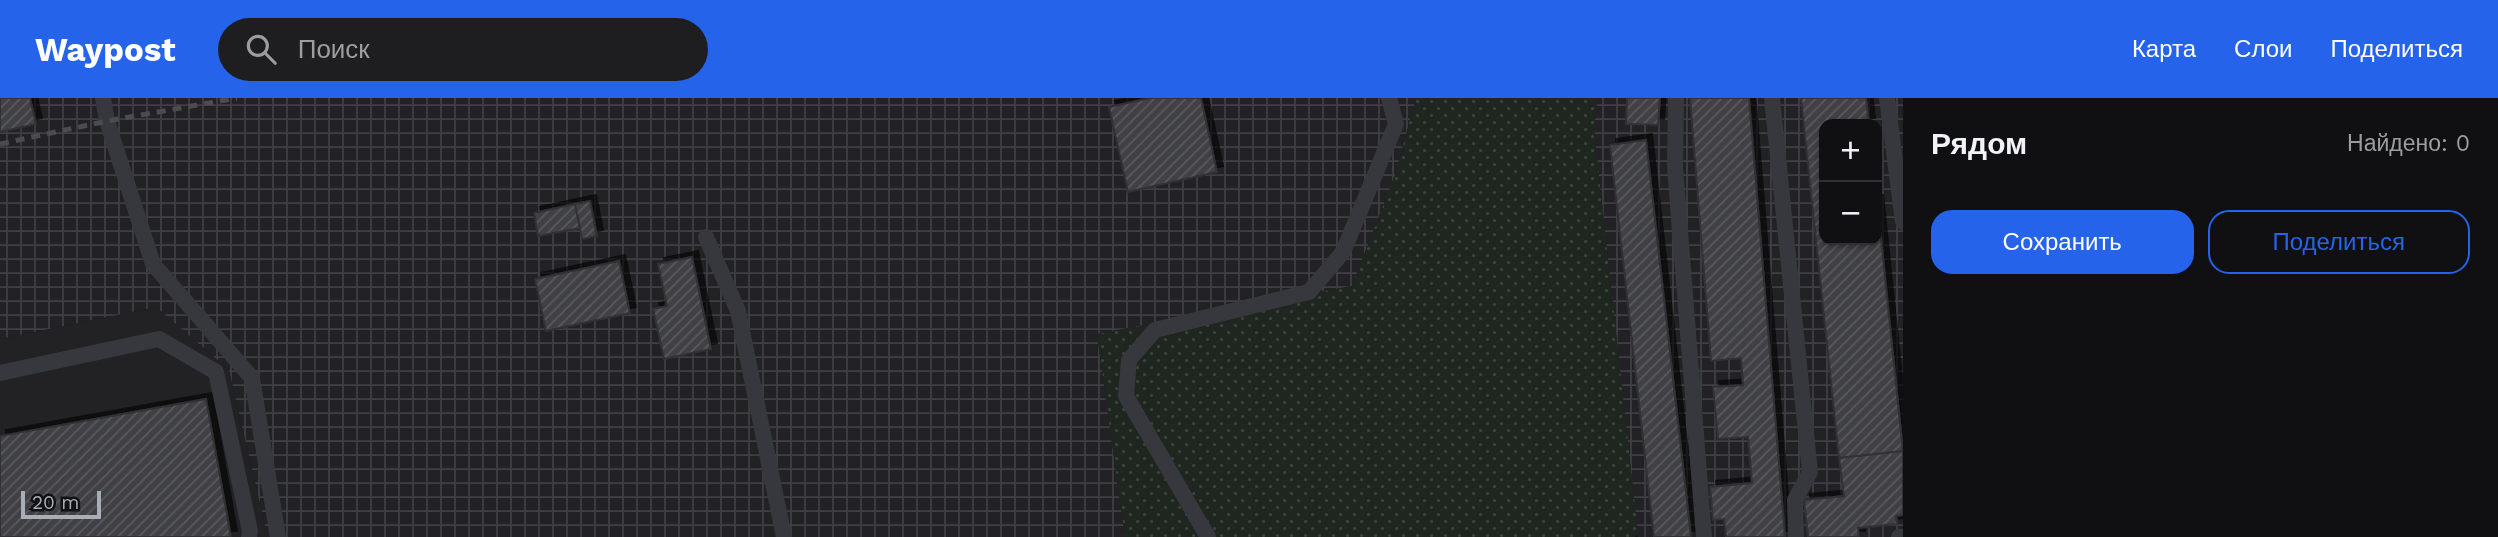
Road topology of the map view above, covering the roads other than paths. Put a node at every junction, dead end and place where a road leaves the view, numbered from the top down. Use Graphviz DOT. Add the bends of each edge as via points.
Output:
graph roads {
  1 [pos="103,98"];
  2 [pos="1390,98"];
  3 [pos="1676,98"];
  4 [pos="1772,98"];
  5 [pos="1887,98"];
  6 [pos="1903,222"];
  7 [pos="706,237"];
  8 [pos="0,373"];
  9 [pos="249,537"];
  10 [pos="278,537"];
  11 [pos="784,537"];
  12 [pos="1208,537"];
  13 [pos="1704,537"];
  14 [pos="1796,537"];
  1 -- 10 [label="lane" via="153,264 252,379"];
  2 -- 12 [label="lane" via="1396,124 1343,252 1309,292 1155,330 1129,360 1126,396"];
  3 -- 13 [label="lane" via="1675,167"];
  4 -- 14 [label="lane" via="1810,472 1795,500"];
  5 -- 6 [label="lane"];
  7 -- 11 [label="lane" via="738,311"];
  8 -- 9 [label="lane" via="159,339 216,372"];
}
